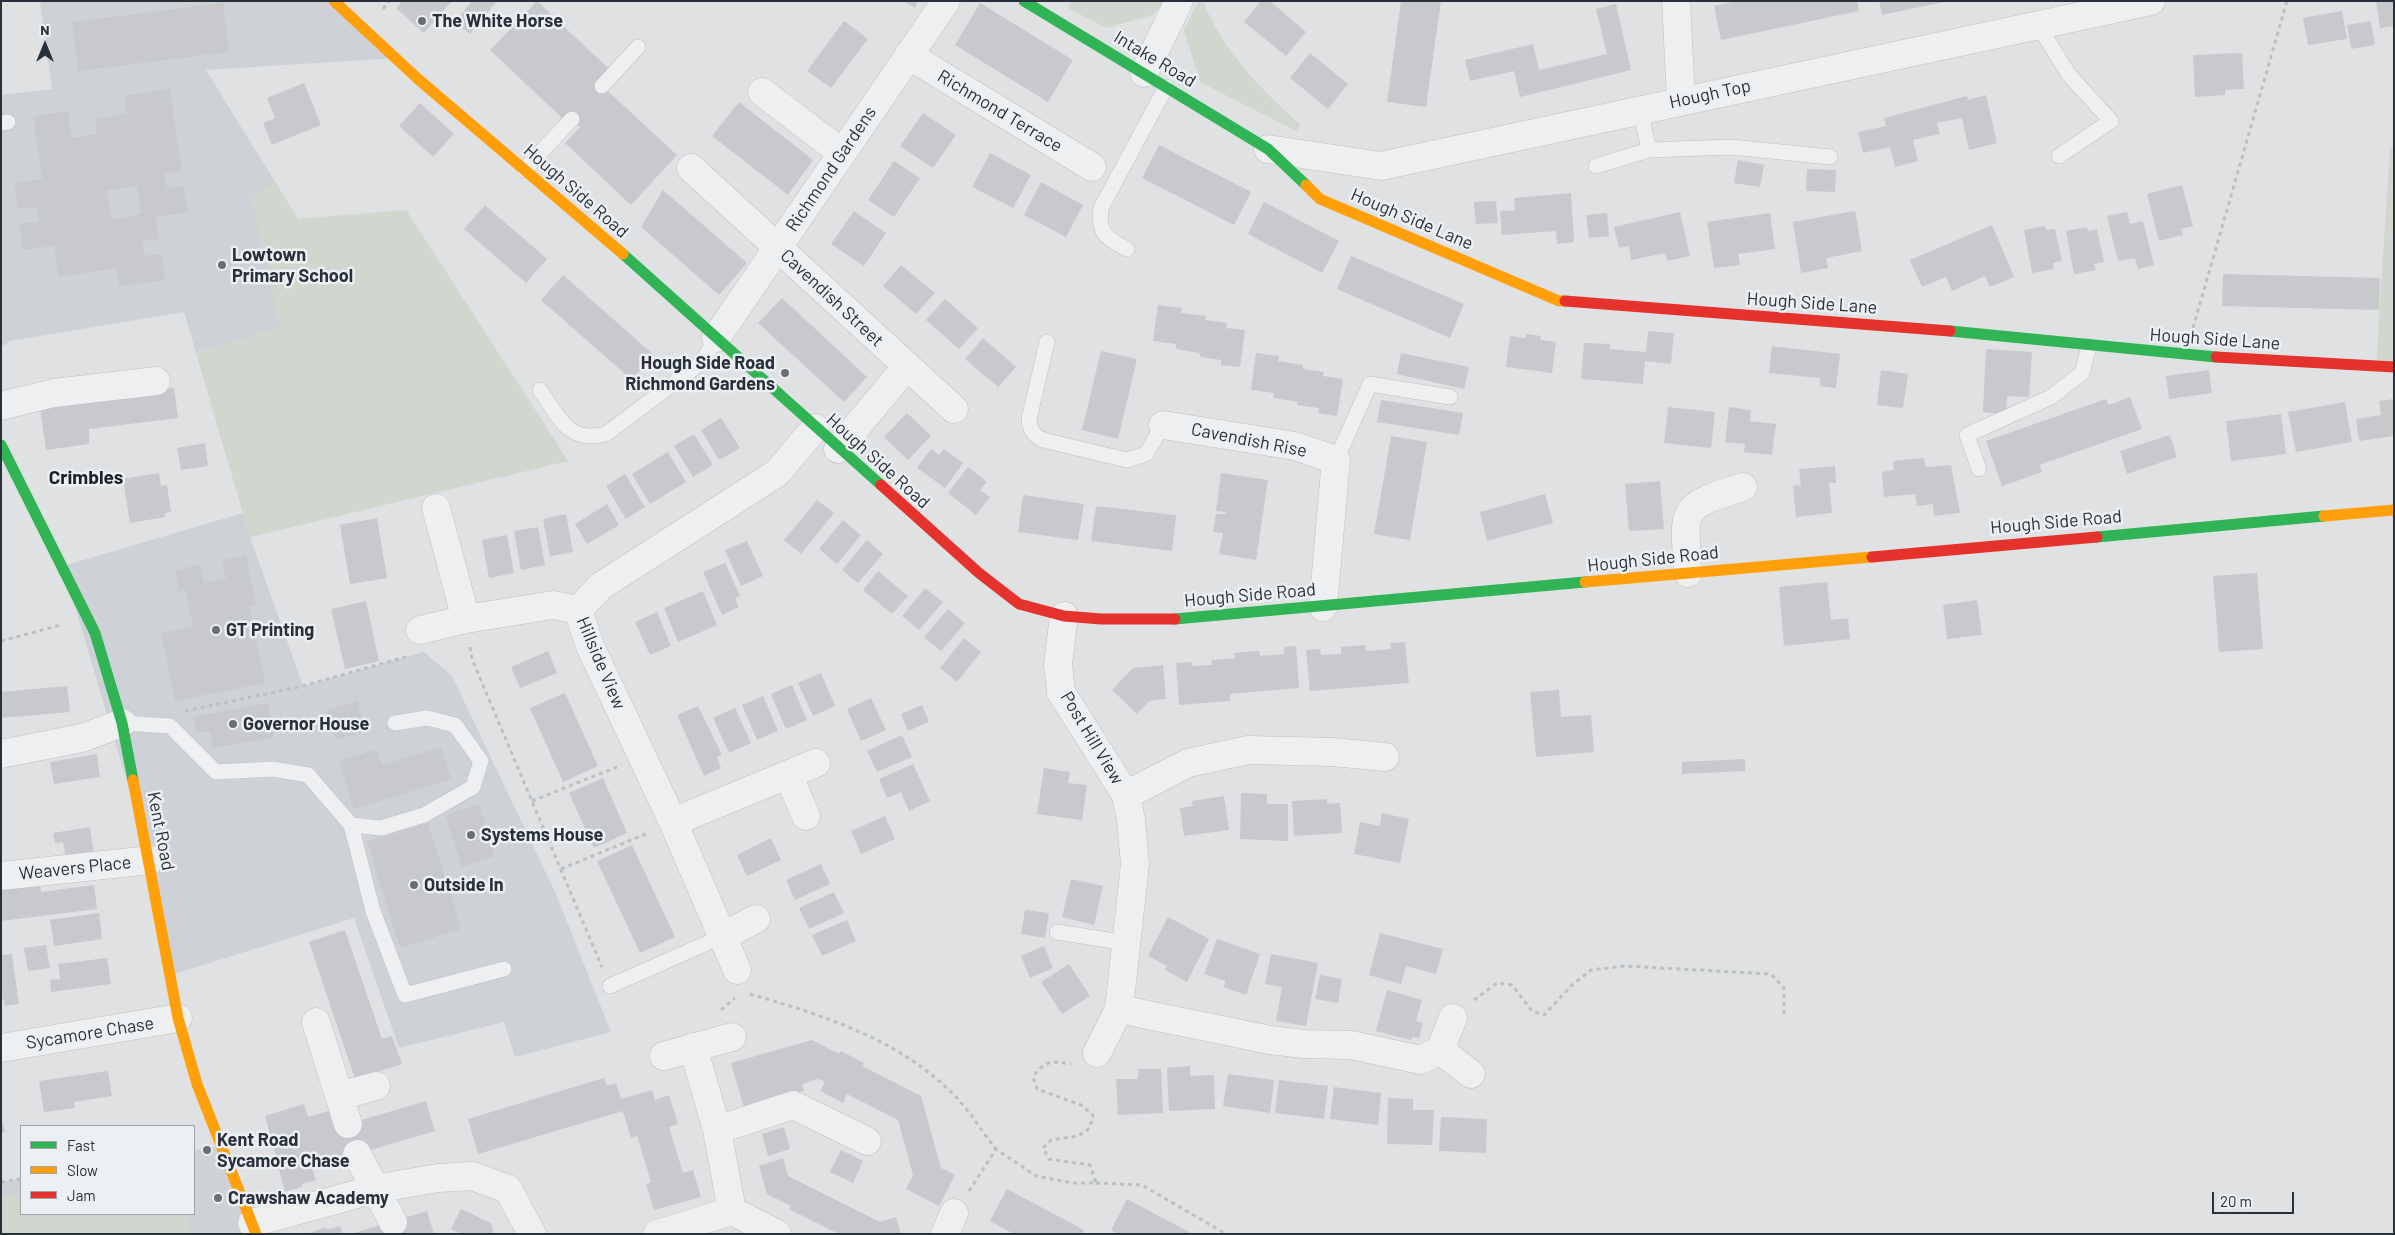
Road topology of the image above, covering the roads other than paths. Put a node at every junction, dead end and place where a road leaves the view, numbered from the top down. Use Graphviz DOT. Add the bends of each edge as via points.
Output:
graph roads {
  1 [pos="334,1"];
  2 [pos="946,1"];
  3 [pos="1024,1"];
  4 [pos="1179,1"];
  5 [pos="1676,1"];
  6 [pos="2151,1"];
  7 [pos="2038,25"];
  8 [pos="638,47"];
  9 [pos="908,56"];
  10 [pos="1155,80"];
  11 [pos="602,86"];
  12 [pos="762,92"];
  13 [pos="1681,100"];
  14 [pos="1640,109"];
  15 [pos="572,119"];
  16 [pos="1268,149"];
  17 [pos="1648,150"];
  18 [pos="842,153"];
  19 [pos="2059,156"];
  20 [pos="1830,157"];
  21 [pos="1596,166"];
  22 [pos="1092,167"];
  23 [pos="691,168"];
  24 [pos="524,170"];
  25 [pos="777,248"];
  26 [pos="1127,249"];
  27 [pos="716,338"];
  28 [pos="1047,342"];
  29 [pos="2089,346"];
  30 [pos="907,366"];
  31 [pos="2394,367"];
  32 [pos="156,381"];
  33 [pos="540,390"];
  34 [pos="1450,397"];
  35 [pos="1,406"];
  36 [pos="954,409"];
  37 [pos="1163,425"];
  38 [pos="815,428"];
  39 [pos="1,445"];
  40 [pos="838,448"];
  41 [pos="1336,460"];
  42 [pos="1979,469"];
  43 [pos="1743,487"];
  44 [pos="436,508"];
  45 [pos="2394,510"];
  46 [pos="1688,573"];
  47 [pos="1323,606"];
  48 [pos="578,610"];
  49 [pos="1064,616"];
  50 [pos="466,619"];
  51 [pos="420,630"];
  52 [pos="122,723"];
  53 [pos="395,723"];
  54 [pos="1,754"];
  55 [pos="1385,757"];
  56 [pos="816,763"];
  57 [pos="788,774"];
  58 [pos="1126,795"];
  59 [pos="806,816"];
  60 [pos="672,822"];
  61 [pos="351,825"];
  62 [pos="150,860"];
  63 [pos="1,876"];
  64 [pos="756,919"];
  65 [pos="1057,932"];
  66 [pos="723,936"];
  67 [pos="1127,942"];
  68 [pos="504,970"];
  69 [pos="737,970"];
  70 [pos="610,986"];
  71 [pos="1119,1009"];
  72 [pos="178,1018"];
  73 [pos="1452,1018"];
  74 [pos="316,1022"];
  75 [pos="732,1036"];
  76 [pos="693,1047"];
  77 [pos="1,1048"];
  78 [pos="1440,1050"];
  79 [pos="1097,1053"];
  80 [pos="664,1056"];
  81 [pos="1471,1074"];
  82 [pos="376,1086"];
  83 [pos="340,1096"];
  84 [pos="348,1124"];
  85 [pos="717,1130"];
  86 [pos="867,1141"];
  87 [pos="357,1154"];
  88 [pos="375,1189"];
  89 [pos="732,1211"];
  90 [pos="393,1222"];
  91 [pos="254,1228"];
  92 [pos="532,1234"];
  93 [pos="657,1234"];
  94 [pos="777,1234"];
  1 -- 24 [label="main road, Hough Side Road"];
  2 -- 9 [label="street, Richmond Gardens"];
  3 -- 10 [label="main road, Intake Road"];
  4 -- 10 [label="street"];
  5 -- 13 [label="street"];
  6 -- 7 [label="street, Hough Top"];
  7 -- 13 [label="street, Hough Top"];
  7 -- 19 [label="lane" via="2069,75 2111,121"];
  8 -- 11 [label="lane"];
  9 -- 18 [label="street, Richmond Gardens"];
  9 -- 22 [label="street, Richmond Terrace"];
  10 -- 16 [label="main road, Intake Road"];
  10 -- 26 [label="lane" via="1102,208 1102,231 1107,238"];
  12 -- 18 [label="street"];
  13 -- 14 [label="street, Hough Top"];
  14 -- 16 [label="street, Hough Top" via="1382,166"];
  14 -- 17 [label="lane"];
  15 -- 24 [label="lane"];
  16 -- 29 [label="main road, Hough Side Lane" via="1320,199 1559,301 1925,328"];
  17 -- 20 [label="lane" via="1732,147"];
  17 -- 21 [label="lane"];
  18 -- 25 [label="street, Richmond Gardens"];
  23 -- 25 [label="street, Cavendish Street"];
  24 -- 27 [label="main road, Hough Side Road"];
  25 -- 27 [label="street, Richmond Gardens"];
  25 -- 30 [label="street, Cavendish Street"];
  27 -- 33 [label="lane" via="702,362 606,434 581,436 570,431"];
  27 -- 38 [label="main road, Hough Side Road"];
  28 -- 37 [label="lane" via="1029,419 1034,435 1042,440 1127,460 1146,454"];
  29 -- 31 [label="main road, Hough Side Lane"];
  29 -- 42 [label="lane" via="2082,373 2051,397 1967,435"];
  30 -- 36 [label="street, Cavendish Street"];
  30 -- 40 [label="street"];
  32 -- 35 [label="street" via="54,393"];
  34 -- 41 [label="lane" via="1370,384"];
  37 -- 41 [label="street, Cavendish Rise" via="1295,446"];
  38 -- 40 [label="main road, Hough Side Road"];
  38 -- 48 [label="street, Hillside View" via="777,473 601,586"];
  39 -- 52 [label="main road, Kent Road" via="95,633"];
  40 -- 49 [label="main road, Hough Side Road" via="979,573 1019,604"];
  41 -- 47 [label="street"];
  43 -- 46 [label="street" via="1706,499 1694,506 1686,518"];
  44 -- 50 [label="street"];
  45 -- 46 [label="main road, Hough Side Road"];
  46 -- 47 [label="main road, Hough Side Road"];
  47 -- 49 [label="main road, Hough Side Road" via="1176,619"];
  48 -- 50 [label="street" via="552,605"];
  48 -- 60 [label="street, Hillside View" via="590,646"];
  49 -- 58 [label="street, Post Hill View" via="1058,664 1061,692"];
  50 -- 51 [label="street"];
  52 -- 54 [label="street" via="82,738"];
  52 -- 61 [label="lane" via="170,726 216,772 273,769 308,774"];
  52 -- 62 [label="main road, Kent Road"];
  53 -- 61 [label="lane" via="427,718 455,725 481,761 473,787 424,815 381,828"];
  55 -- 58 [label="street" via="1248,750 1188,763"];
  56 -- 57 [label="street"];
  57 -- 59 [label="street"];
  57 -- 60 [label="street"];
  58 -- 67 [label="street, Post Hill View" via="1135,864"];
  60 -- 66 [label="street, Hillside View"];
  61 -- 68 [label="lane" via="373,911 405,996"];
  62 -- 63 [label="street, Weavers Place"];
  62 -- 72 [label="main road, Kent Road"];
  64 -- 66 [label="street"];
  65 -- 67 [label="lane"];
  66 -- 69 [label="street, Hillside View"];
  66 -- 70 [label="lane"];
  67 -- 71 [label="street, Post Hill View"];
  71 -- 78 [label="street" via="1270,1040 1351,1045 1421,1060"];
  71 -- 79 [label="street, Post Hill View"];
  72 -- 77 [label="street, Sycamore Chase"];
  72 -- 91 [label="main road, Kent Road" via="197,1084"];
  73 -- 78 [label="street"];
  74 -- 83 [label="street"];
  75 -- 76 [label="street"];
  76 -- 80 [label="street"];
  76 -- 85 [label="street"];
  78 -- 81 [label="street"];
  82 -- 83 [label="street"];
  83 -- 84 [label="street"];
  85 -- 86 [label="street" via="793,1105"];
  85 -- 89 [label="street"];
  87 -- 88 [label="street"];
  88 -- 90 [label="street"];
  88 -- 91 [label="street"];
  88 -- 92 [label="street" via="438,1178 472,1176 508,1189"];
  89 -- 93 [label="street"];
  89 -- 94 [label="street"];
}
